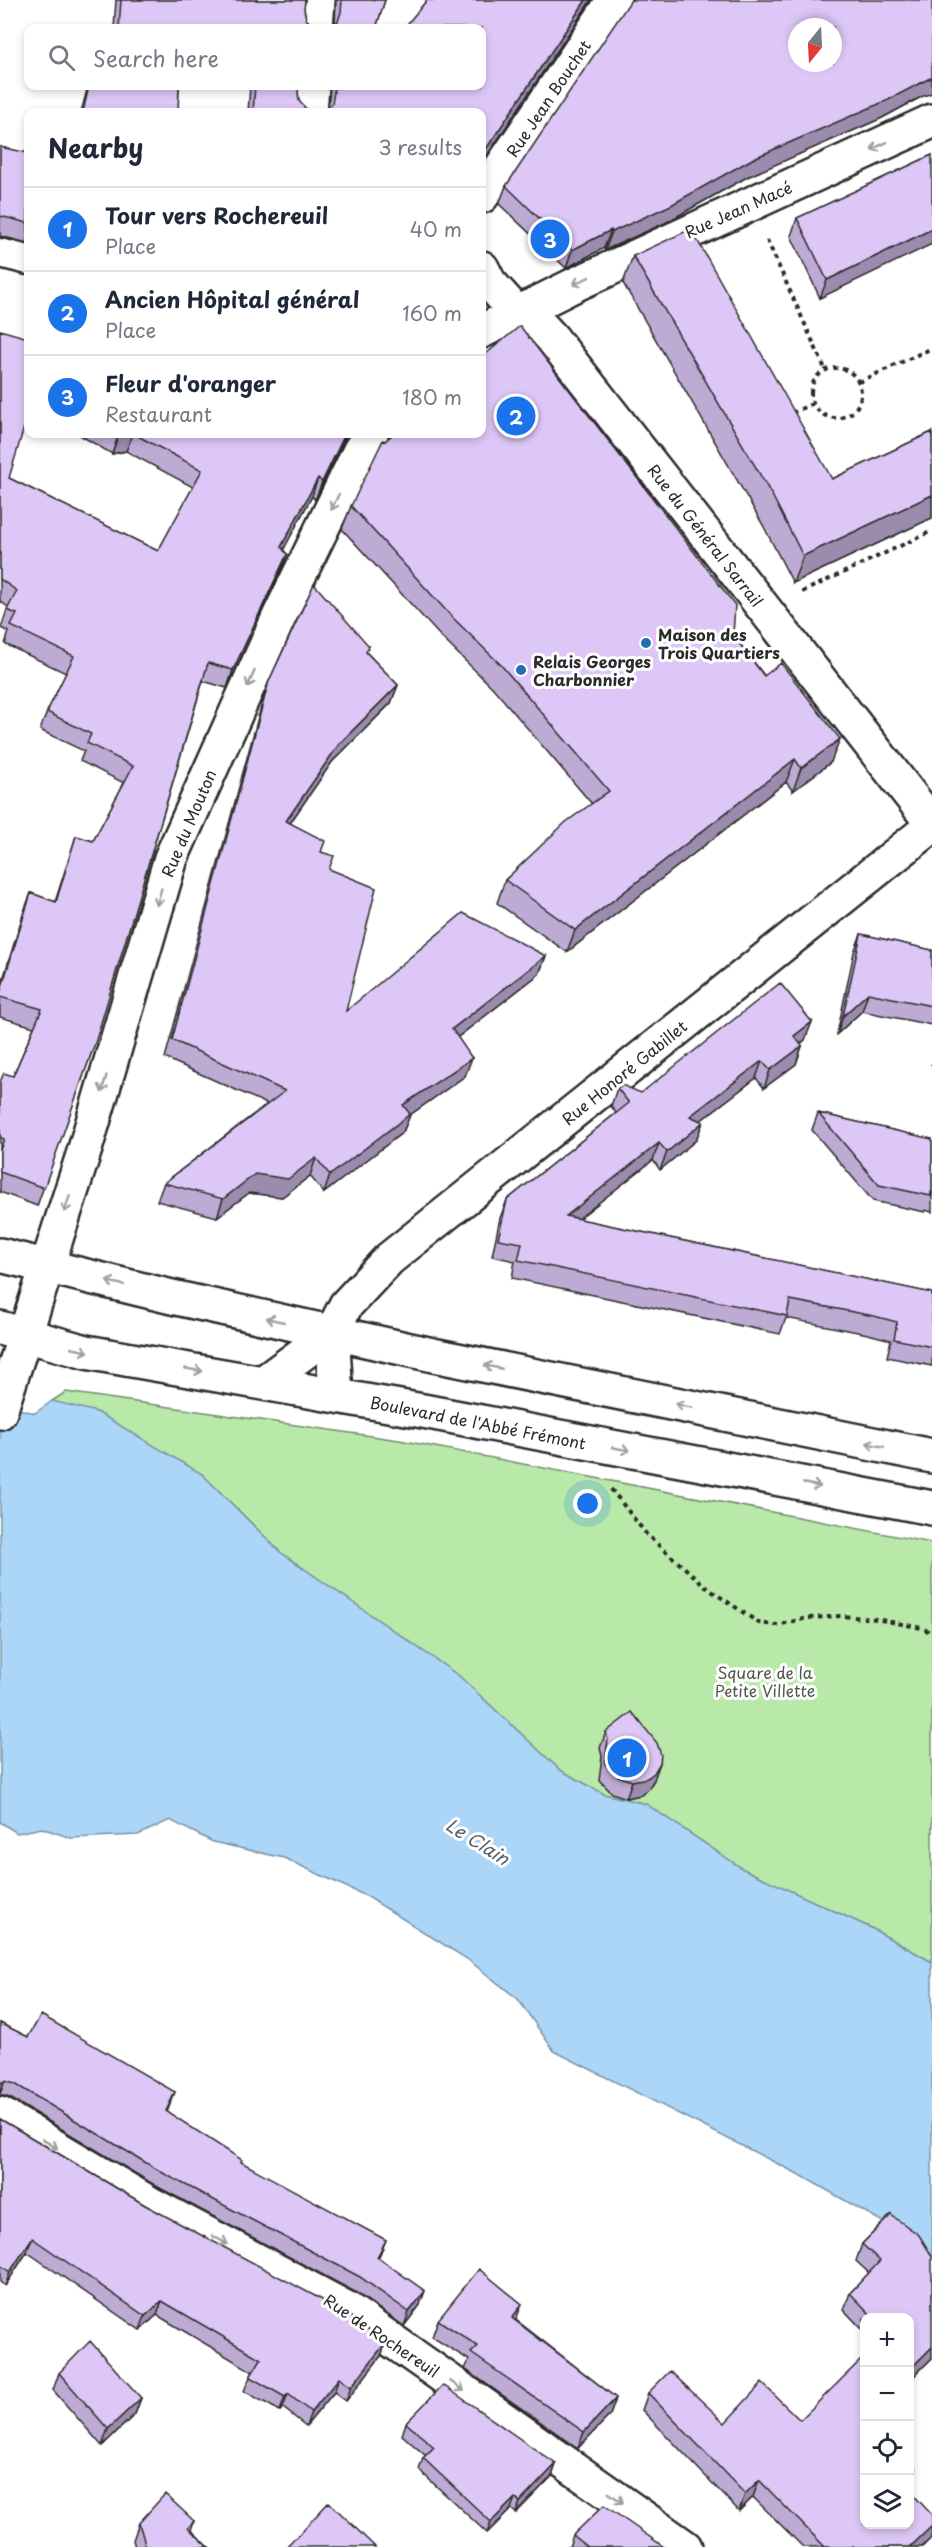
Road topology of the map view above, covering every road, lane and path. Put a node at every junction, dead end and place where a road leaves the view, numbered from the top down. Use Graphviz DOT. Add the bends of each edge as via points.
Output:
graph roads {
  1 [pos="318,0"];
  2 [pos="614,0"];
  3 [pos="316,24"];
  4 [pos="312,90"];
  5 [pos="309,108"];
  6 [pos="932,121"];
  7 [pos="486,190"];
  8 [pos="0,253"];
  9 [pos="24,259"];
  10 [pos="777,264"];
  11 [pos="486,276"];
  12 [pos="517,313"];
  13 [pos="486,329"];
  14 [pos="932,348"];
  15 [pos="826,371"];
  16 [pos="858,382"];
  17 [pos="814,403"];
  18 [pos="789,415"];
  19 [pos="368,438"];
  20 [pos="932,531"];
  21 [pos="814,587"];
  22 [pos="932,825"];
  23 [pos="0,1255"];
  24 [pos="47,1268"];
  25 [pos="12,1332"];
  26 [pos="332,1332"];
  27 [pos="264,1382"];
  28 [pos="336,1395"];
  29 [pos="2,1407"];
  30 [pos="932,1456"];
  31 [pos="603,1482"];
  32 [pos="932,1508"];
  33 [pos="932,1632"];
  34 [pos="0,2114"];
  35 [pos="685,2547"];
  1 -- 3 [label="street"];
  2 -- 7 [label="street, Rue Jean Bouchet"];
  4 -- 5 [label="street"];
  6 -- 12 [label="street, Rue Jean Macé, one-way"];
  8 -- 9 [label="lane"];
  10 -- 15 [label="path"];
  11 -- 12 [label="street"];
  12 -- 13 [label="street, Rue Jean Macé"];
  12 -- 22 [label="street, Rue du Général Sarrail" via="539,324 552,339"];
  14 -- 16 [label="path"];
  15 -- 16 [label="path" via="841,368"];
  15 -- 17 [label="path" via="812,388"];
  16 -- 17 [label="path" via="858,405 847,415 832,417 818,410"];
  17 -- 18 [label="path"];
  19 -- 24 [label="street, Rue du Mouton, one-way" via="279,617 171,858"];
  20 -- 21 [label="path"];
  22 -- 26 [label="street, Rue Honoré Gabillet" via="389,1259 346,1305"];
  23 -- 24 [label="street"];
  24 -- 25 [label="street, Rue du Mouton"];
  26 -- 24 [label="street, one-way"];
  25 -- 27 [label="street, Boulevard de l'Abbé Frémont, one-way" via="86,1352"];
  25 -- 29 [label="street, Rue du Mouton"];
  26 -- 27 [label="street"];
  26 -- 28 [label="street"];
  30 -- 26 [label="street, one-way"];
  27 -- 28 [label="street, Boulevard de l'Abbé Frémont"];
  28 -- 32 [label="street, Boulevard de l'Abbé Frémont, one-way"];
  31 -- 33 [label="path" via="647,1535 710,1590 759,1623 777,1625 842,1616"];
  34 -- 35 [label="street, Rue de Rochereuil, one-way" via="149,2203 346,2307"];
}
